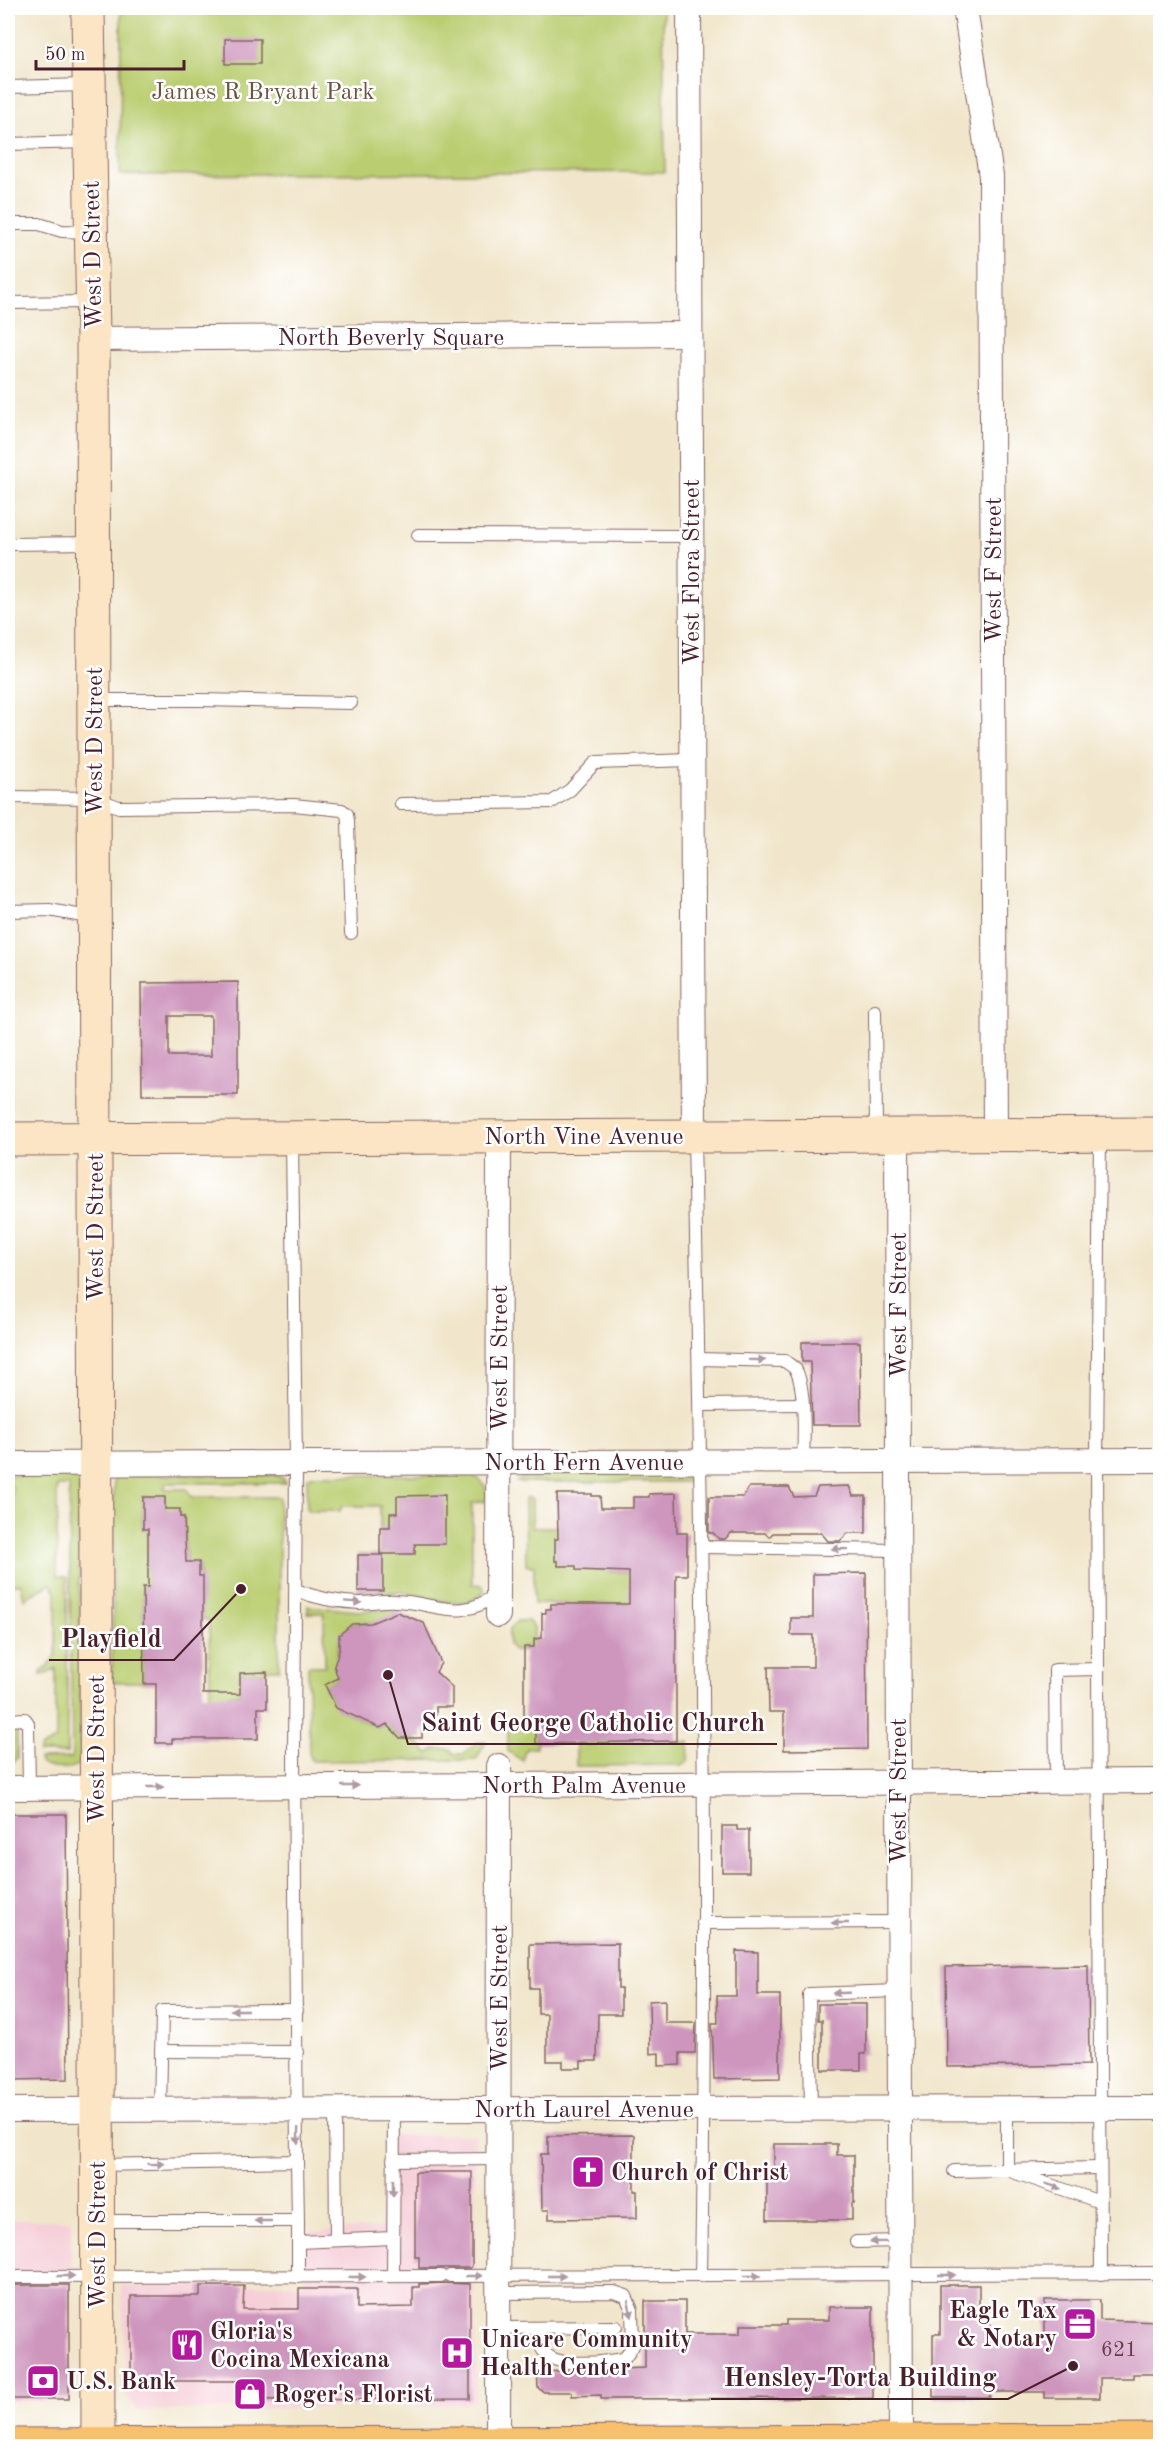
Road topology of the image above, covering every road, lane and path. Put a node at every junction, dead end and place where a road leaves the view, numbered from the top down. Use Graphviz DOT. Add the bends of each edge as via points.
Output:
graph roads {
  1 [pos="88,8"];
  2 [pos="689,8"];
  3 [pos="965,8"];
  4 [pos="90,85"];
  5 [pos="8,87"];
  6 [pos="90,142"];
  7 [pos="8,144"];
  8 [pos="8,224"];
  9 [pos="92,232"];
  10 [pos="92,302"];
  11 [pos="8,303"];
  12 [pos="689,334"];
  13 [pos="93,339"];
  14 [pos="418,535"];
  15 [pos="691,536"];
  16 [pos="94,543"];
  17 [pos="8,544"];
  18 [pos="94,700"];
  19 [pos="351,703"];
  20 [pos="692,760"];
  21 [pos="8,797"];
  22 [pos="94,798"];
  23 [pos="401,804"];
  24 [pos="8,911"];
  25 [pos="95,918"];
  26 [pos="351,933"];
  27 [pos="875,1011"];
  28 [pos="1100,1134"];
  29 [pos="1161,1134"];
  30 [pos="995,1135"];
  31 [pos="499,1136"];
  32 [pos="694,1136"];
  33 [pos="887,1136"];
  34 [pos="292,1137"];
  35 [pos="95,1138"];
  36 [pos="8,1139"];
  37 [pos="699,1359"];
  38 [pos="802,1404"];
  39 [pos="700,1405"];
  40 [pos="1097,1460"];
  41 [pos="1161,1460"];
  42 [pos="701,1461"];
  43 [pos="803,1461"];
  44 [pos="899,1461"];
  45 [pos="499,1462"];
  46 [pos="296,1463"];
  47 [pos="8,1464"];
  48 [pos="95,1464"];
  49 [pos="702,1547"];
  50 [pos="899,1550"];
  51 [pos="296,1590"];
  52 [pos="498,1604"];
  53 [pos="1098,1669"];
  54 [pos="8,1720"];
  55 [pos="499,1776"];
  56 [pos="1099,1781"];
  57 [pos="1161,1781"];
  58 [pos="1056,1782"];
  59 [pos="898,1783"];
  60 [pos="703,1784"];
  61 [pos="295,1786"];
  62 [pos="18,1788"];
  63 [pos="96,1788"];
  64 [pos="899,1922"];
  65 [pos="703,1923"];
  66 [pos="899,1991"];
  67 [pos="297,2010"];
  68 [pos="161,2051"];
  69 [pos="298,2052"];
  70 [pos="703,2108"];
  71 [pos="811,2108"];
  72 [pos="900,2108"];
  73 [pos="1007,2108"];
  74 [pos="1099,2108"];
  75 [pos="1161,2108"];
  76 [pos="335,2109"];
  77 [pos="394,2109"];
  78 [pos="498,2109"];
  79 [pos="8,2110"];
  80 [pos="97,2110"];
  81 [pos="160,2110"];
  82 [pos="298,2110"];
  83 [pos="498,2159"];
  84 [pos="393,2160"];
  85 [pos="297,2161"];
  86 [pos="97,2165"];
  87 [pos="1099,2168"];
  88 [pos="1007,2170"];
  89 [pos="954,2171"];
  90 [pos="1100,2202"];
  91 [pos="98,2221"];
  92 [pos="298,2221"];
  93 [pos="393,2238"];
  94 [pos="336,2240"];
  95 [pos="900,2241"];
  96 [pos="298,2242"];
  97 [pos="856,2242"];
  98 [pos="1161,2273"];
  99 [pos="1101,2274"];
  100 [pos="900,2275"];
  101 [pos="98,2276"];
  102 [pos="393,2276"];
  103 [pos="701,2276"];
  104 [pos="8,2277"];
  105 [pos="298,2277"];
  106 [pos="498,2284"];
  107 [pos="616,2327"];
  108 [pos="498,2328"];
  109 [pos="536,2328"];
  110 [pos="1161,2440"];
  111 [pos="900,2443"];
  112 [pos="8,2445"];
  113 [pos="498,2445"];
  114 [pos="98,2446"];
  1 -- 4 [label="main road, West D Street"];
  2 -- 12 [label="street, West Flora Street"];
  3 -- 30 [label="street, West F Street" via="991,176"];
  4 -- 5 [label="lane"];
  4 -- 6 [label="main road, West D Street"];
  6 -- 7 [label="lane"];
  6 -- 9 [label="main road, West D Street"];
  8 -- 9 [label="lane"];
  9 -- 10 [label="main road, West D Street"];
  10 -- 11 [label="lane"];
  10 -- 13 [label="main road, West D Street"];
  12 -- 13 [label="street, North Beverly Square"];
  12 -- 15 [label="street, West Flora Street"];
  13 -- 16 [label="main road, West D Street"];
  14 -- 15 [label="lane"];
  15 -- 20 [label="street, West Flora Street"];
  16 -- 17 [label="lane"];
  16 -- 18 [label="main road, West D Street"];
  18 -- 19 [label="lane"];
  18 -- 22 [label="main road, West D Street"];
  20 -- 23 [label="lane" via="595,763 570,790 552,802"];
  20 -- 32 [label="street, West Flora Street"];
  21 -- 22 [label="lane"];
  22 -- 25 [label="main road, West D Street"];
  22 -- 26 [label="lane" via="119,807 294,805 342,810 348,821"];
  24 -- 25 [label="lane" via="49,910"];
  25 -- 35 [label="main road, West D Street"];
  27 -- 33 [label="lane"];
  28 -- 29 [label="main road, North Vine Avenue"];
  28 -- 30 [label="main road, North Vine Avenue"];
  28 -- 40 [label="lane"];
  30 -- 33 [label="main road, North Vine Avenue"];
  31 -- 32 [label="main road, North Vine Avenue"];
  31 -- 34 [label="main road, North Vine Avenue"];
  31 -- 45 [label="street, West E Street"];
  32 -- 33 [label="main road, North Vine Avenue"];
  32 -- 37 [label="lane"];
  33 -- 44 [label="street, West F Street"];
  34 -- 35 [label="main road, North Vine Avenue"];
  34 -- 46 [label="lane"];
  35 -- 36 [label="main road, North Vine Avenue"];
  35 -- 48 [label="main road, West D Street"];
  37 -- 38 [label="lane, one-way" via="785,1361 795,1369"];
  37 -- 39 [label="lane"];
  38 -- 39 [label="lane"];
  38 -- 43 [label="lane"];
  39 -- 42 [label="lane"];
  40 -- 41 [label="street, North Fern Avenue"];
  40 -- 44 [label="street, North Fern Avenue"];
  40 -- 53 [label="lane"];
  42 -- 43 [label="street, North Fern Avenue"];
  42 -- 45 [label="street, North Fern Avenue"];
  42 -- 49 [label="lane"];
  43 -- 44 [label="street, North Fern Avenue"];
  44 -- 50 [label="street, West F Street"];
  45 -- 46 [label="street, North Fern Avenue"];
  45 -- 52 [label="street, West E Street"];
  46 -- 48 [label="street, North Fern Avenue"];
  46 -- 51 [label="lane"];
  47 -- 48 [label="street, North Fern Avenue"];
  48 -- 63 [label="main road, West D Street"];
  50 -- 49 [label="lane, one-way"];
  49 -- 60 [label="lane"];
  50 -- 59 [label="street, West F Street"];
  51 -- 52 [label="lane, one-way" via="330,1599 361,1603 397,1600 451,1610"];
  51 -- 61 [label="lane"];
  53 -- 56 [label="lane"];
  53 -- 58 [label="lane" via="1055,1670"];
  54 -- 62 [label="lane" via="25,1719 28,1723"];
  55 -- 60 [label="street, North Palm Avenue"];
  61 -- 55 [label="street, North Palm Avenue, one-way"];
  55 -- 78 [label="street, West E Street"];
  56 -- 57 [label="street, North Palm Avenue"];
  56 -- 58 [label="street, North Palm Avenue"];
  56 -- 74 [label="lane"];
  58 -- 59 [label="street, North Palm Avenue"];
  59 -- 60 [label="street, North Palm Avenue"];
  59 -- 64 [label="street, West F Street"];
  60 -- 65 [label="lane"];
  63 -- 61 [label="street, North Palm Avenue, one-way"];
  61 -- 67 [label="lane"];
  62 -- 63 [label="street, North Palm Avenue"];
  63 -- 80 [label="main road, West D Street"];
  64 -- 65 [label="lane, one-way"];
  64 -- 66 [label="street, West F Street"];
  65 -- 70 [label="lane"];
  66 -- 71 [label="lane, one-way" via="809,1994"];
  66 -- 72 [label="street, West F Street"];
  67 -- 68 [label="lane, one-way" via="162,2011"];
  67 -- 69 [label="lane"];
  68 -- 69 [label="lane"];
  68 -- 81 [label="lane"];
  69 -- 82 [label="lane"];
  70 -- 71 [label="street, North Laurel Avenue"];
  70 -- 78 [label="street, North Laurel Avenue"];
  70 -- 103 [label="lane"];
  71 -- 72 [label="street, North Laurel Avenue"];
  72 -- 73 [label="street, North Laurel Avenue"];
  72 -- 95 [label="street, West F Street"];
  73 -- 74 [label="street, North Laurel Avenue"];
  73 -- 88 [label="lane"];
  74 -- 75 [label="street, North Laurel Avenue"];
  74 -- 87 [label="lane"];
  76 -- 77 [label="street, North Laurel Avenue"];
  76 -- 82 [label="street, North Laurel Avenue"];
  76 -- 94 [label="lane"];
  77 -- 78 [label="street, North Laurel Avenue"];
  77 -- 84 [label="lane"];
  78 -- 83 [label="street, West E Street"];
  79 -- 80 [label="street, North Laurel Avenue"];
  80 -- 81 [label="street, North Laurel Avenue"];
  80 -- 86 [label="main road, West D Street"];
  81 -- 82 [label="street, North Laurel Avenue"];
  82 -- 85 [label="lane, one-way"];
  83 -- 84 [label="lane"];
  83 -- 106 [label="street, West E Street"];
  84 -- 93 [label="lane, one-way"];
  86 -- 85 [label="lane, one-way"];
  85 -- 92 [label="lane"];
  86 -- 91 [label="main road, West D Street"];
  87 -- 88 [label="lane"];
  87 -- 90 [label="lane"];
  88 -- 89 [label="lane"];
  88 -- 90 [label="lane, one-way"];
  90 -- 99 [label="lane"];
  92 -- 91 [label="lane, one-way"];
  91 -- 101 [label="main road, West D Street"];
  92 -- 96 [label="lane"];
  93 -- 94 [label="lane"];
  93 -- 102 [label="lane"];
  94 -- 96 [label="lane"];
  95 -- 97 [label="lane, one-way"];
  95 -- 100 [label="street, West F Street"];
  96 -- 105 [label="lane"];
  98 -- 99 [label="lane"];
  100 -- 99 [label="lane, one-way"];
  103 -- 100 [label="lane, one-way"];
  100 -- 111 [label="street, West F Street"];
  104 -- 101 [label="lane, one-way"];
  101 -- 105 [label="lane"];
  101 -- 114 [label="main road, West D Street"];
  105 -- 102 [label="lane, one-way"];
  102 -- 106 [label="lane, one-way" via="445,2276"];
  106 -- 103 [label="lane, one-way"];
  106 -- 108 [label="street, West E Street"];
  106 -- 109 [label="lane, one-way" via="614,2292 626,2296 633,2310 633,2346 625,2358 608,2362 556,2362 540,2344"];
  107 -- 109 [label="lane"];
  108 -- 109 [label="lane"];
  108 -- 113 [label="street, West E Street"];
  110 -- 111 [label="main road"];
  111 -- 113 [label="main road"];
  112 -- 114 [label="main road"];
  113 -- 114 [label="main road"];
}
